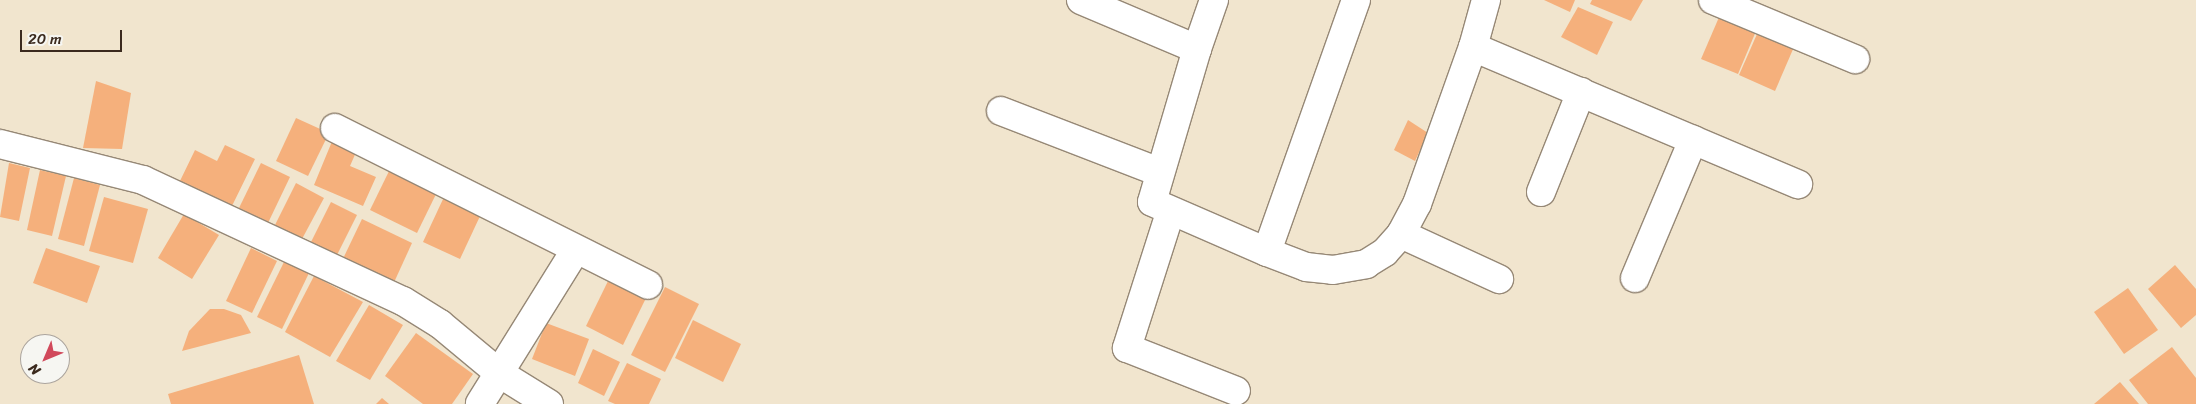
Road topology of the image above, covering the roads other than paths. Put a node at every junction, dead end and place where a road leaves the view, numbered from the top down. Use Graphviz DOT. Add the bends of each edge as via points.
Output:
graph roads {
  1 [pos="1081,0"];
  2 [pos="1214,0"];
  3 [pos="1356,0"];
  4 [pos="1486,0"];
  5 [pos="1713,0"];
  6 [pos="1473,47"];
  7 [pos="1197,49"];
  8 [pos="1855,59"];
  9 [pos="1581,92"];
  10 [pos="1001,111"];
  11 [pos="335,128"];
  12 [pos="1692,140"];
  13 [pos="0,144"];
  14 [pos="1158,172"];
  15 [pos="1798,184"];
  16 [pos="1541,192"];
  17 [pos="1170,212"];
  18 [pos="1400,234"];
  19 [pos="575,251"];
  20 [pos="1267,252"];
  21 [pos="1635,278"];
  22 [pos="1499,279"];
  23 [pos="648,286"];
  24 [pos="499,373"];
  25 [pos="1236,391"];
  26 [pos="480,404"];
  27 [pos="549,404"];
  1 -- 7 [label="street"];
  2 -- 7 [label="street"];
  3 -- 20 [label="street"];
  4 -- 6 [label="street"];
  5 -- 8 [label="street"];
  6 -- 9 [label="street"];
  6 -- 18 [label="street" via="1417,204"];
  7 -- 14 [label="street"];
  9 -- 12 [label="street"];
  9 -- 16 [label="street"];
  10 -- 14 [label="street"];
  11 -- 19 [label="street"];
  12 -- 15 [label="street"];
  12 -- 21 [label="street"];
  13 -- 24 [label="street" via="143,180 402,301 440,324"];
  14 -- 17 [label="street" via="1152,202"];
  17 -- 20 [label="street"];
  17 -- 25 [label="street" via="1127,348"];
  18 -- 20 [label="street" via="1385,252 1366,264 1333,270 1306,267"];
  18 -- 22 [label="street"];
  19 -- 23 [label="street"];
  19 -- 24 [label="street"];
  24 -- 26 [label="street"];
  24 -- 27 [label="street"];
}
